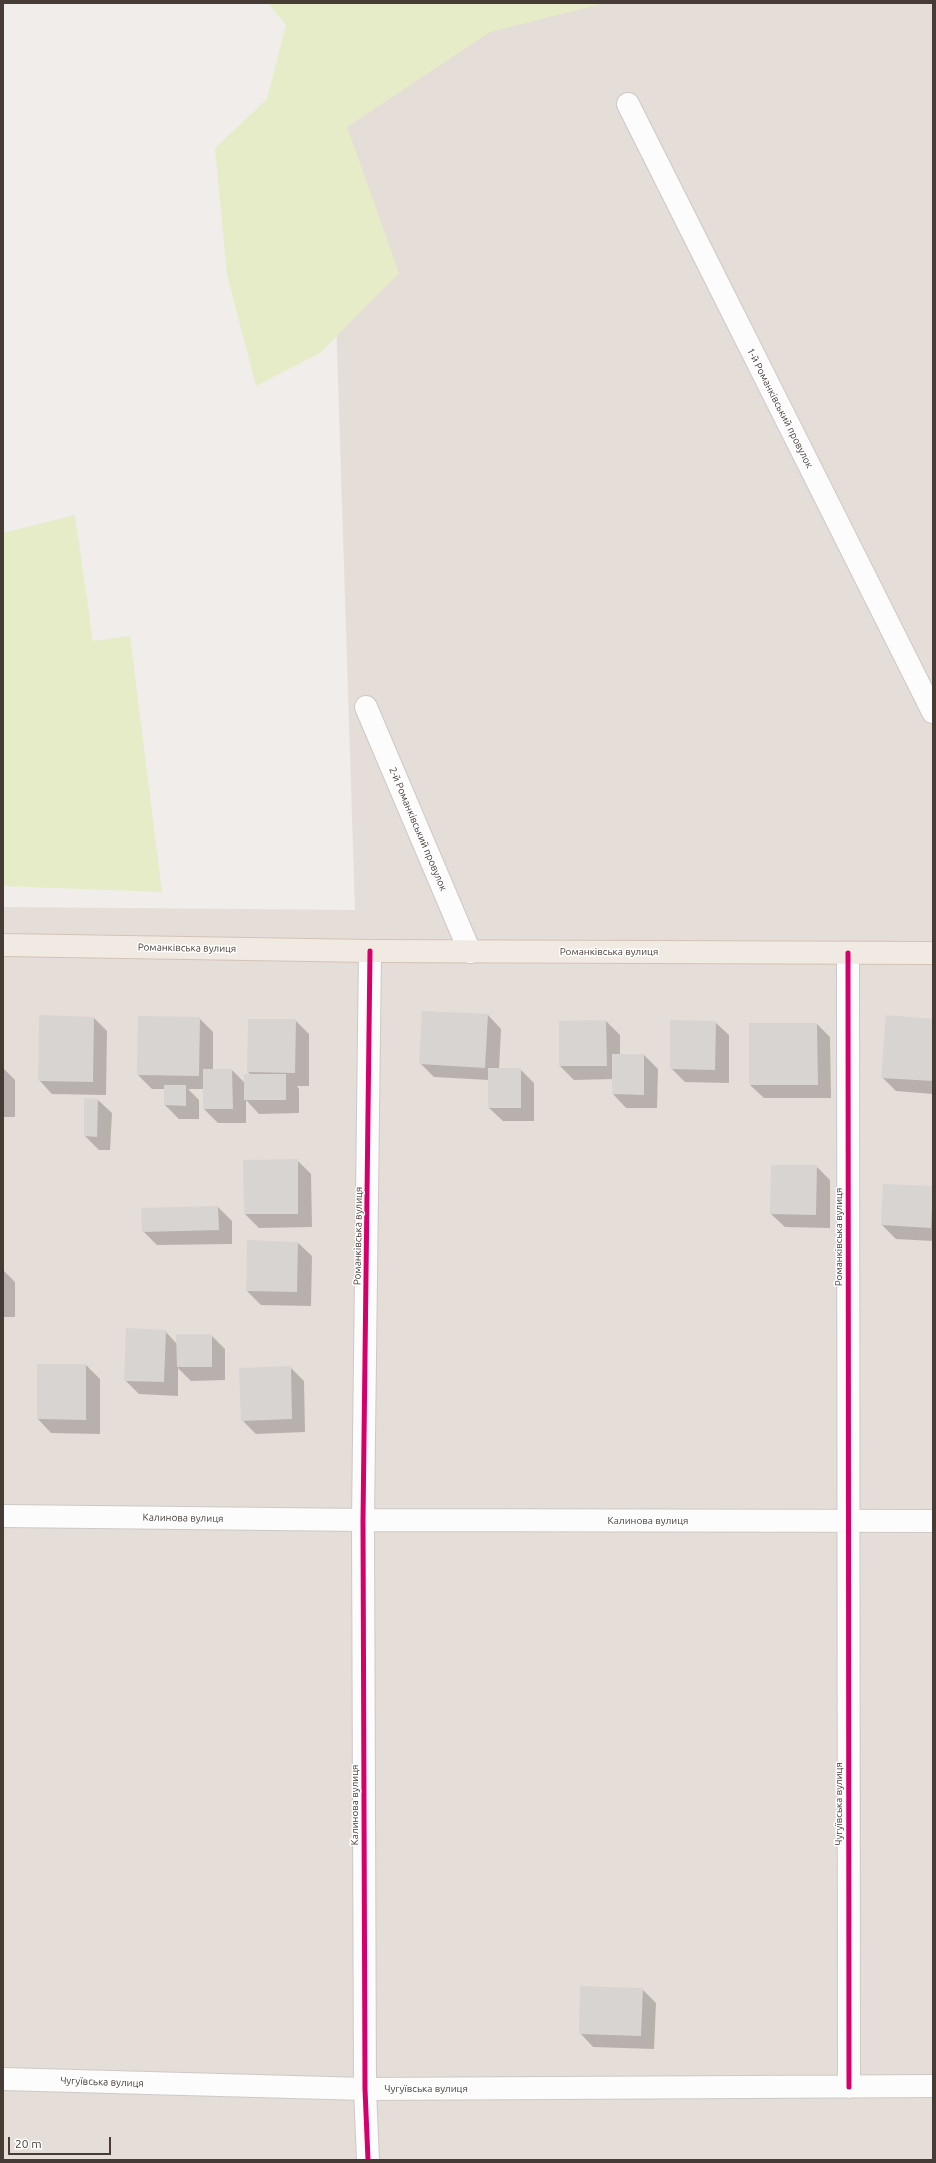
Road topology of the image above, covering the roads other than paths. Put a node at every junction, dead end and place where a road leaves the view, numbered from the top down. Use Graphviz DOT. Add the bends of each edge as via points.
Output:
graph roads {
  1 [pos="628,104"];
  2 [pos="366,707"];
  3 [pos="933,712"];
  4 [pos="3,945"];
  5 [pos="370,951"];
  6 [pos="470,952"];
  7 [pos="848,953"];
  8 [pos="933,953"];
  9 [pos="3,1516"];
  10 [pos="363,1520"];
  11 [pos="848,1521"];
  12 [pos="933,1521"];
  13 [pos="3,2079"];
  14 [pos="933,2086"];
  15 [pos="849,2087"];
  16 [pos="365,2089"];
  17 [pos="368,2160"];
  1 -- 3 [label="street, 1-й Романківський провулок"];
  2 -- 6 [label="street, 2-й Романківський провулок"];
  4 -- 5 [label="main road, Романківська вулиця"];
  5 -- 6 [label="main road, Романківська вулиця"];
  5 -- 10 [label="street, Романківська вулиця"];
  6 -- 7 [label="main road, Романківська вулиця"];
  7 -- 8 [label="main road, Романківська вулиця"];
  7 -- 11 [label="street, Романківська вулиця"];
  9 -- 10 [label="street, Калинова вулиця"];
  10 -- 11 [label="street, Калинова вулиця"];
  10 -- 16 [label="street, Калинова вулиця"];
  11 -- 12 [label="street, Калинова вулиця"];
  11 -- 15 [label="street, Чугуївська вулиця"];
  13 -- 16 [label="street, Чугуївська вулиця"];
  14 -- 15 [label="street, Чугуївська вулиця"];
  15 -- 16 [label="street, Чугуївська вулиця"];
  16 -- 17 [label="street, Калинова вулиця"];
}
